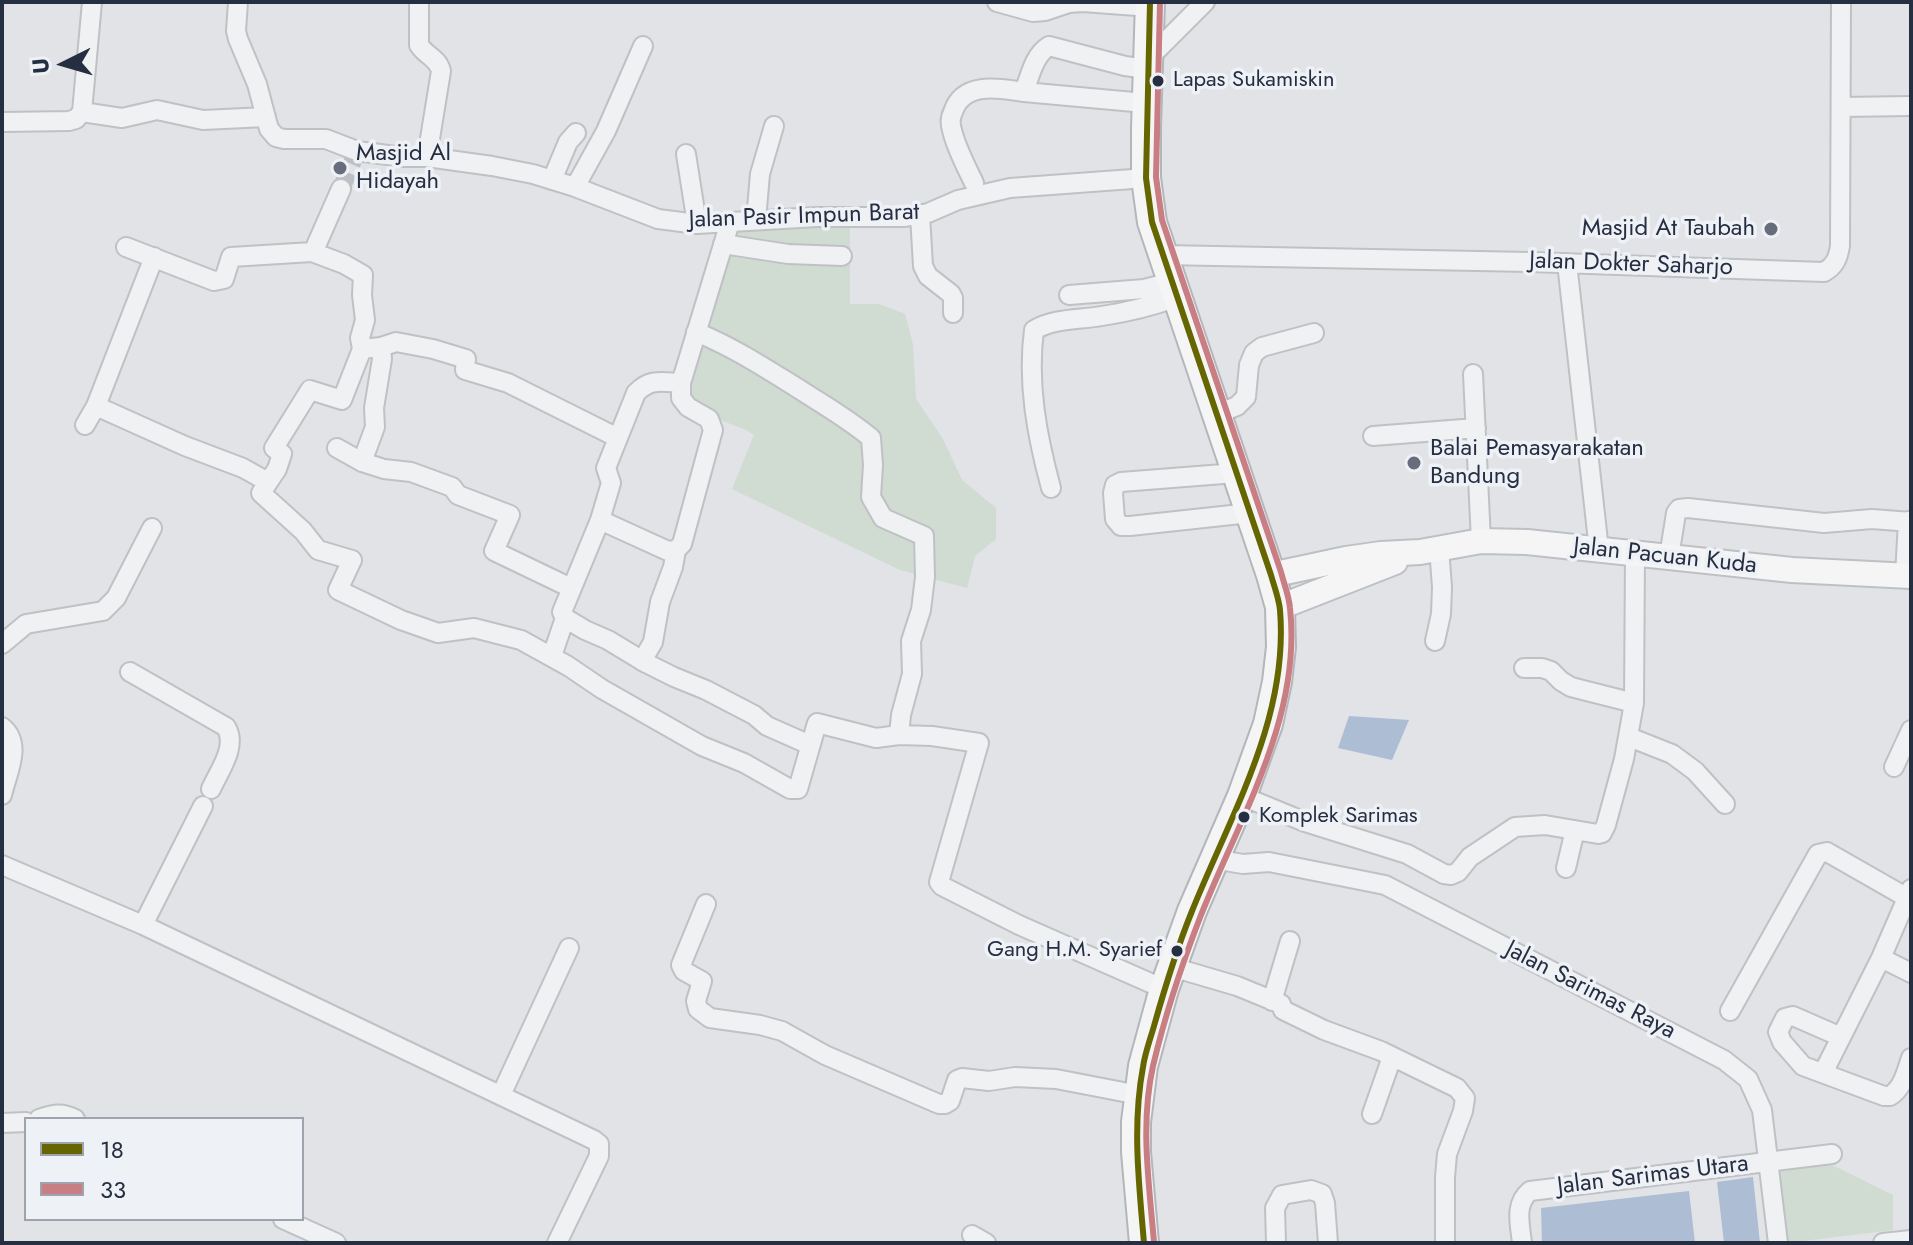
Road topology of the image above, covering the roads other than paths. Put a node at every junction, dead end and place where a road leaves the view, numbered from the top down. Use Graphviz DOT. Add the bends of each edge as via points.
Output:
graph roads {
  1 [pos="92,2"];
  2 [pos="238,2"];
  3 [pos="419,2"];
  4 [pos="997,2"];
  5 [pos="1205,2"];
  6 [pos="1841,2"];
  7 [pos="1150,4"];
  8 [pos="643,46"];
  9 [pos="1147,64"];
  10 [pos="1024,92"];
  11 [pos="1145,103"];
  12 [pos="1911,106"];
  13 [pos="1841,107"];
  14 [pos="82,112"];
  15 [pos="266,117"];
  16 [pos="2,122"];
  17 [pos="774,126"];
  18 [pos="576,133"];
  19 [pos="686,154"];
  20 [pos="427,157"];
  21 [pos="1146,178"];
  22 [pos="552,180"];
  23 [pos="974,183"];
  24 [pos="575,187"];
  25 [pos="341,189"];
  26 [pos="920,215"];
  27 [pos="756,220"];
  28 [pos="730,222"];
  29 [pos="697,224"];
  30 [pos="723,244"];
  31 [pos="126,247"];
  32 [pos="312,252"];
  33 [pos="1163,255"];
  34 [pos="842,256"];
  35 [pos="154,257"];
  36 [pos="1567,263"];
  37 [pos="1174,289"];
  38 [pos="1069,295"];
  39 [pos="953,313"];
  40 [pos="696,332"];
  41 [pos="1314,333"];
  42 [pos="381,347"];
  43 [pos="362,349"];
  44 [pos="1473,374"];
  45 [pos="681,383"];
  46 [pos="96,406"];
  47 [pos="1217,414"];
  48 [pos="85,425"];
  49 [pos="1476,428"];
  50 [pos="1373,436"];
  51 [pos="618,438"];
  52 [pos="337,448"];
  53 [pos="362,462"];
  54 [pos="1236,473"];
  55 [pos="268,482"];
  56 [pos="1051,488"];
  57 [pos="1250,513"];
  58 [pos="600,520"];
  59 [pos="1909,522"];
  60 [pos="152,528"];
  61 [pos="1481,541"];
  62 [pos="676,550"];
  63 [pos="1429,550"];
  64 [pos="1599,550"];
  65 [pos="1635,554"];
  66 [pos="1669,557"];
  67 [pos="1271,575"];
  68 [pos="1908,576"];
  69 [pos="571,588"];
  70 [pos="1280,607"];
  71 [pos="565,618"];
  72 [pos="1435,641"];
  73 [pos="2,644"];
  74 [pos="552,656"];
  75 [pos="642,661"];
  76 [pos="1524,668"];
  77 [pos="130,672"];
  78 [pos="1634,703"];
  79 [pos="2,727"];
  80 [pos="1911,730"];
  81 [pos="899,735"];
  82 [pos="1629,737"];
  83 [pos="810,745"];
  84 [pos="1894,767"];
  85 [pos="2,795"];
  86 [pos="1242,796"];
  87 [pos="1725,804"];
  88 [pos="1575,830"];
  89 [pos="1213,859"];
  90 [pos="1243,864"];
  91 [pos="2,865"];
  92 [pos="1566,868"];
  93 [pos="1910,895"];
  94 [pos="706,904"];
  95 [pos="1425,906"];
  96 [pos="143,925"];
  97 [pos="1290,941"];
  98 [pos="569,948"];
  99 [pos="1881,958"];
  100 [pos="1911,973"];
  101 [pos="1168,978"];
  102 [pos="1272,1001"];
  103 [pos="1730,1011"];
  104 [pos="1841,1037"];
  105 [pos="1392,1057"];
  106 [pos="1911,1058"];
  107 [pos="1823,1073"];
  108 [pos="501,1095"];
  109 [pos="1139,1095"];
  110 [pos="1372,1114"];
  111 [pos="44,1117"];
  112 [pos="70,1117"];
  113 [pos="24,1122"];
  114 [pos="2,1123"];
  115 [pos="1832,1154"];
  116 [pos="1769,1161"];
  117 [pos="287,1221"];
  118 [pos="1911,1240"];
  119 [pos="336,1243"];
  120 [pos="557,1243"];
  121 [pos="1144,1243"];
  122 [pos="1276,1243"];
  123 [pos="1328,1243"];
  124 [pos="1445,1243"];
  125 [pos="1522,1243"];
  126 [pos="1778,1243"];
  127 [pos="1883,1243"];
  1 -- 14 [label="street"];
  2 -- 15 [label="street" via="236,31"];
  3 -- 20 [label="street" via="419,45 441,71"];
  4 -- 7 [label="street" via="1033,12 1083,2"];
  5 -- 9 [label="street"];
  6 -- 13 [label="street, Jalan Dokter Saharjo"];
  7 -- 9 [label="highway"];
  8 -- 24 [label="street"];
  9 -- 10 [label="street" via="1125,66 1049,46 1039,56"];
  9 -- 11 [label="highway"];
  10 -- 11 [label="street"];
  10 -- 23 [label="street" via="973,90 955,104 952,130"];
  11 -- 21 [label="highway"];
  12 -- 13 [label="street"];
  13 -- 36 [label="street, Jalan Dokter Saharjo" via="1840,246 1824,272"];
  14 -- 15 [label="street" via="122,118 157,110 203,120"];
  14 -- 16 [label="street" via="69,121"];
  15 -- 20 [label="street, Jalan Pasir Impun Barat" via="269,129 284,139 326,139 356,154"];
  17 -- 27 [label="street" via="760,174"];
  18 -- 22 [label="street"];
  19 -- 29 [label="street"];
  20 -- 22 [label="street, Jalan Pasir Impun Barat"];
  21 -- 26 [label="street, Jalan Pasir Impun Barat" via="1010,188"];
  21 -- 33 [label="highway"];
  22 -- 24 [label="street, Jalan Pasir Impun Barat"];
  24 -- 29 [label="street, Jalan Pasir Impun Barat" via="658,219"];
  25 -- 32 [label="street"];
  26 -- 27 [label="street, Jalan Pasir Impun Barat"];
  26 -- 39 [label="street" via="923,266 951,294"];
  27 -- 28 [label="street, Jalan Pasir Impun Barat"];
  28 -- 29 [label="street, Jalan Pasir Impun Barat"];
  28 -- 30 [label="street"];
  30 -- 34 [label="street"];
  30 -- 40 [label="street"];
  31 -- 35 [label="street"];
  32 -- 35 [label="street" via="231,257 224,279 214,281"];
  32 -- 43 [label="street" via="363,275"];
  33 -- 36 [label="street, Jalan Dokter Saharjo"];
  33 -- 37 [label="highway"];
  35 -- 46 [label="street"];
  36 -- 64 [label="street"];
  37 -- 38 [label="street"];
  37 -- 47 [label="highway"];
  37 -- 56 [label="street" via="1152,306 1048,322 1034,330 1034,412"];
  40 -- 45 [label="street"];
  40 -- 81 [label="street" via="756,361 871,438 871,497 883,518 924,536 921,610 911,641 912,674"];
  41 -- 47 [label="street" via="1254,353 1246,397"];
  42 -- 43 [label="street"];
  42 -- 51 [label="street" via="412,344 466,359 465,370 508,383"];
  42 -- 53 [label="street" via="375,427"];
  43 -- 55 [label="street" via="342,400 310,390 274,448 282,454"];
  44 -- 49 [label="street"];
  45 -- 51 [label="street" via="644,385"];
  45 -- 62 [label="street" via="681,398 709,419 713,430"];
  46 -- 48 [label="street"];
  46 -- 55 [label="street"];
  47 -- 54 [label="highway"];
  49 -- 50 [label="street"];
  49 -- 61 [label="street"];
  51 -- 58 [label="street" via="606,468 611,483"];
  52 -- 53 [label="street"];
  53 -- 69 [label="street" via="411,472 510,515 494,551"];
  54 -- 57 [label="highway"];
  54 -- 57 [label="street" via="1121,482 1113,493 1115,519 1130,526"];
  55 -- 74 [label="street" via="261,493 318,550 352,560 338,590 438,633 474,628 521,640"];
  57 -- 67 [label="highway"];
  58 -- 62 [label="street"];
  58 -- 69 [label="street"];
  59 -- 66 [label="street" via="1824,523 1679,509"];
  59 -- 68 [label="street"];
  60 -- 73 [label="street" via="116,598 103,611 26,624"];
  61 -- 63 [label="main road, Jalan Pacuan Kuda"];
  61 -- 64 [label="main road, Jalan Pacuan Kuda"];
  62 -- 75 [label="street" via="653,642"];
  63 -- 67 [label="main road, Jalan Pacuan Kuda" via="1346,559"];
  63 -- 70 [label="main road, Jalan Pacuan Kuda"];
  63 -- 72 [label="street" via="1442,587"];
  64 -- 65 [label="main road, Jalan Pacuan Kuda"];
  65 -- 66 [label="main road, Jalan Pacuan Kuda"];
  65 -- 78 [label="street"];
  66 -- 68 [label="main road, Jalan Pacuan Kuda"];
  67 -- 70 [label="highway"];
  69 -- 71 [label="street" via="562,612"];
  70 -- 86 [label="highway" via="1277,682"];
  71 -- 74 [label="street"];
  71 -- 75 [label="street"];
  74 -- 83 [label="street" via="702,746 790,789 798,789"];
  75 -- 83 [label="street"];
  76 -- 78 [label="street" via="1542,668 1571,687"];
  77 -- 96 [label="street" via="226,727 231,735 207,798"];
  78 -- 82 [label="street"];
  79 -- 85 [label="street" via="13,743"];
  80 -- 84 [label="street"];
  81 -- 83 [label="street" via="876,738 817,723"];
  81 -- 101 [label="street" via="979,743 940,877 942,886 1019,925"];
  82 -- 87 [label="street" via="1672,754"];
  82 -- 88 [label="street" via="1604,830"];
  86 -- 88 [label="street" via="1407,854 1451,875 1515,827"];
  86 -- 89 [label="highway"];
  88 -- 92 [label="street"];
  89 -- 90 [label="street"];
  89 -- 101 [label="highway"];
  90 -- 95 [label="street" via="1266,874"];
  90 -- 95 [label="street, Jalan Sarimas Raya" via="1269,862 1385,885"];
  91 -- 96 [label="street"];
  93 -- 99 [label="street"];
  93 -- 103 [label="street" via="1827,852 1818,854"];
  94 -- 109 [label="street" via="681,965 702,981 696,1001 710,1018 782,1031 939,1104 950,1101 962,1078 1056,1079"];
  95 -- 116 [label="street, Jalan Sarimas Raya" via="1724,1060 1748,1079 1762,1110"];
  96 -- 108 [label="street"];
  97 -- 102 [label="street"];
  98 -- 108 [label="street"];
  99 -- 100 [label="street"];
  99 -- 104 [label="street"];
  101 -- 102 [label="street" via="1237,986"];
  101 -- 109 [label="highway"];
  102 -- 105 [label="street" via="1324,1030"];
  104 -- 107 [label="street"];
  104 -- 107 [label="street" via="1793,1016 1785,1018 1778,1032 1803,1066"];
  105 -- 110 [label="street"];
  105 -- 124 [label="street" via="1457,1088 1465,1098 1447,1154"];
  106 -- 107 [label="street" via="1902,1084 1890,1096"];
  108 -- 120 [label="street" via="599,1144 599,1156"];
  109 -- 121 [label="highway" via="1136,1152"];
  111 -- 112 [label="street"];
  113 -- 114 [label="street"];
  115 -- 116 [label="street, Jalan Sarimas Utara"];
  116 -- 125 [label="street, Jalan Sarimas Utara" via="1530,1191 1519,1207"];
  116 -- 126 [label="street, Jalan Sarimas Raya"];
  117 -- 119 [label="street"];
  118 -- 127 [label="street"];
  122 -- 123 [label="street" via="1275,1208 1282,1195 1311,1190 1322,1194 1325,1203"];
}
